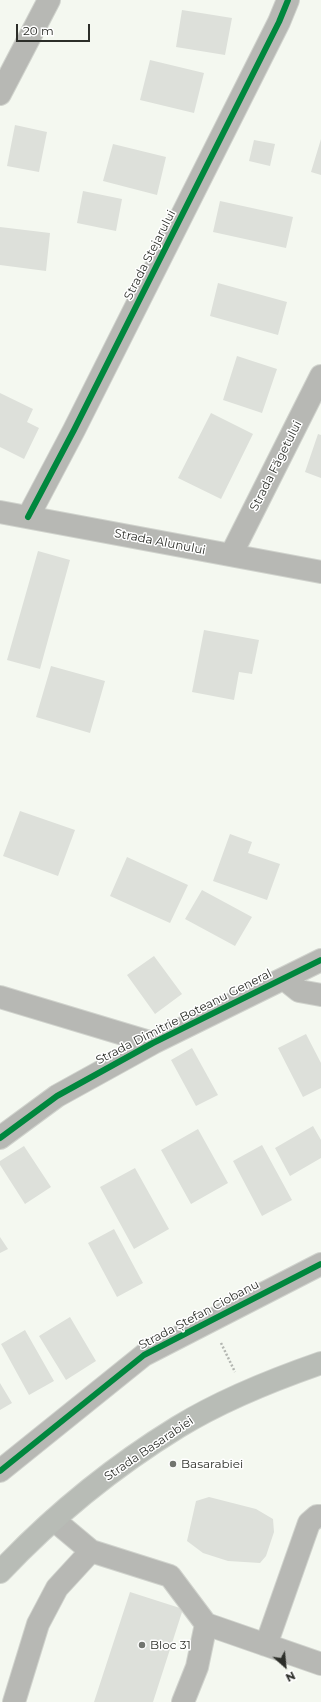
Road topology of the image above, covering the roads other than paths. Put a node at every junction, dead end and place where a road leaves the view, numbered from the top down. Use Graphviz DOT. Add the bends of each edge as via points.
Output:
graph roads {
  1 [pos="49,0"];
  2 [pos="288,0"];
  3 [pos="0,94"];
  4 [pos="321,376"];
  5 [pos="0,512"];
  6 [pos="28,517"];
  7 [pos="231,555"];
  8 [pos="321,572"];
  9 [pos="321,960"];
  10 [pos="284,979"];
  11 [pos="321,995"];
  12 [pos="0,997"];
  13 [pos="153,1043"];
  14 [pos="0,1138"];
  15 [pos="321,1264"];
  16 [pos="321,1363"];
  17 [pos="0,1471"];
  18 [pos="321,1516"];
  19 [pos="54,1520"];
  20 [pos="91,1551"];
  21 [pos="0,1572"];
  22 [pos="206,1624"];
  23 [pos="266,1645"];
  24 [pos="321,1664"];
  25 [pos="14,1702"];
  26 [pos="183,1702"];
  1 -- 3 [label="street"];
  2 -- 6 [label="street, Strada Stejarului" via="168,244"];
  4 -- 7 [label="street, Strada Făgetului"];
  5 -- 6 [label="street, Strada Alunului"];
  6 -- 7 [label="street, Strada Alunului"];
  7 -- 8 [label="street, Strada Alunului"];
  9 -- 10 [label="street, Strada Dimitrie Boteanu General"];
  10 -- 11 [label="street" via="299,991"];
  10 -- 13 [label="street, Strada Dimitrie Boteanu General"];
  12 -- 13 [label="street"];
  13 -- 14 [label="street, Strada Dimitrie Boteanu General" via="57,1096"];
  15 -- 17 [label="street, Strada Ștefan Ciobanu" via="144,1355"];
  16 -- 19 [label="main road, Strada Basarabiei" via="245,1393 178,1427 92,1488"];
  18 -- 23 [label="street" via="317,1516 309,1523"];
  19 -- 20 [label="street"];
  19 -- 21 [label="main road, Strada Basarabiei"];
  20 -- 22 [label="street" via="170,1576"];
  20 -- 25 [label="street" via="58,1588 38,1624"];
  22 -- 23 [label="street"];
  22 -- 26 [label="street" via="197,1666"];
  23 -- 24 [label="street"];
}
